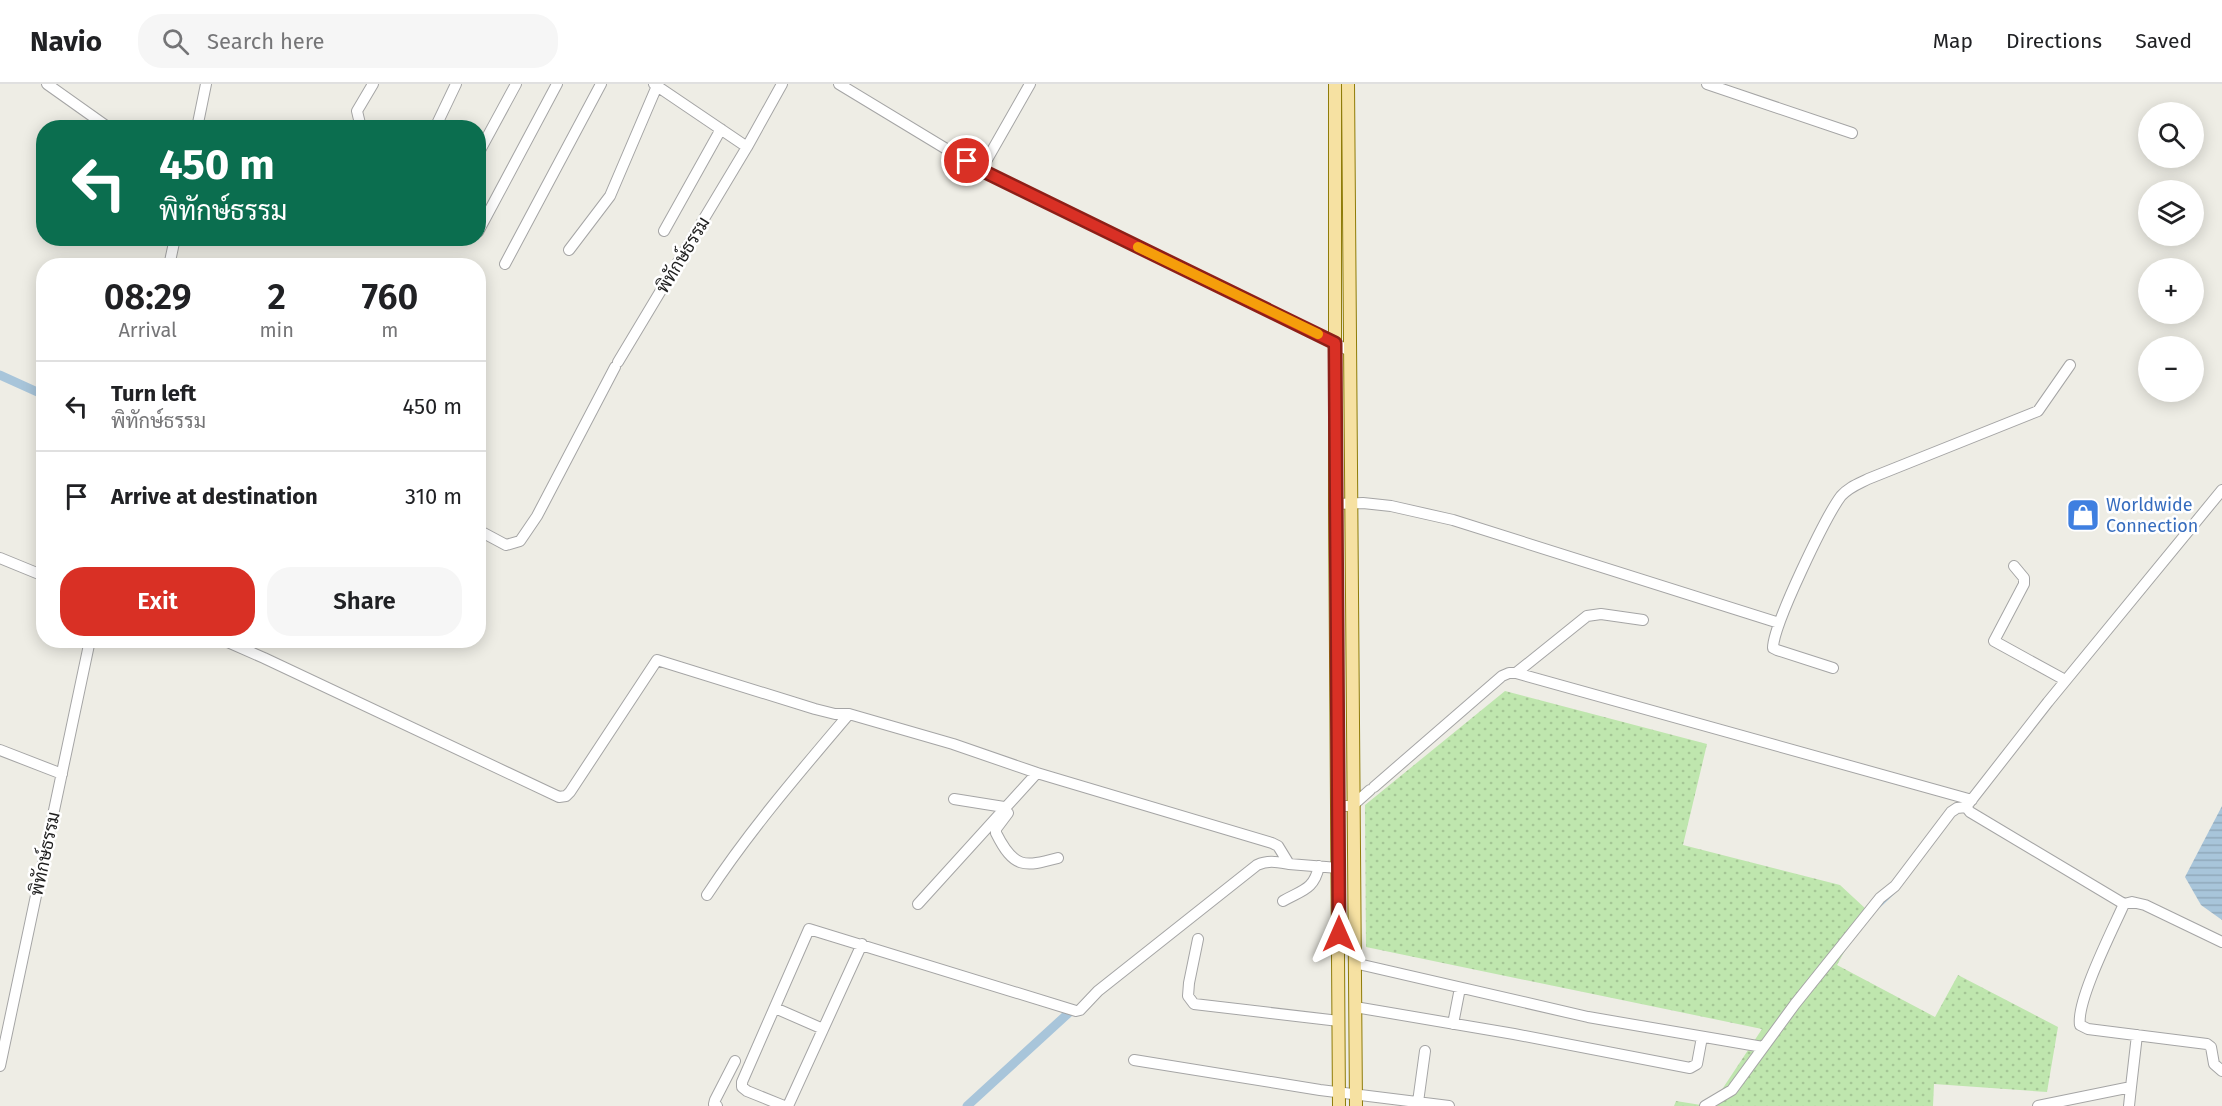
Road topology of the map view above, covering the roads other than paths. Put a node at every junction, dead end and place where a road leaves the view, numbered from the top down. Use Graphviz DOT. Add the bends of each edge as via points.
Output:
graph roads {
  1 [pos="47,84"];
  2 [pos="206,84"];
  3 [pos="373,84"];
  4 [pos="456,84"];
  5 [pos="516,84"];
  6 [pos="557,84"];
  7 [pos="601,84"];
  8 [pos="782,84"];
  9 [pos="839,84"];
  10 [pos="1030,84"];
  11 [pos="1335,84"];
  12 [pos="1348,84"];
  13 [pos="1707,84"];
  14 [pos="656,85"];
  15 [pos="98,120"];
  16 [pos="199,120"];
  17 [pos="359,120"];
  18 [pos="439,120"];
  19 [pos="721,129"];
  20 [pos="1852,133"];
  21 [pos="486,139"];
  22 [pos="747,147"];
  23 [pos="981,170"];
  24 [pos="486,219"];
  25 [pos="664,231"];
  26 [pos="569,250"];
  27 [pos="505,264"];
  28 [pos="1335,343"];
  29 [pos="1350,351"];
  30 [pos="2070,365"];
  31 [pos="2222,490"];
  32 [pos="1335,504"];
  33 [pos="1350,504"];
  34 [pos="486,534"];
  35 [pos="0,558"];
  36 [pos="2014,566"];
  37 [pos="36,573"];
  38 [pos="1643,620"];
  39 [pos="1779,623"];
  40 [pos="88,648"];
  41 [pos="241,648"];
  42 [pos="1833,668"];
  43 [pos="1516,673"];
  44 [pos="2065,680"];
  45 [pos="849,714"];
  46 [pos="0,750"];
  47 [pos="1037,773"];
  48 [pos="62,774"];
  49 [pos="1018,793"];
  50 [pos="954,799"];
  51 [pos="1969,803"];
  52 [pos="1338,806"];
  53 [pos="1352,806"];
  54 [pos="1004,807"];
  55 [pos="1058,858"];
  56 [pos="1289,864"];
  57 [pos="1319,866"];
  58 [pos="1338,868"];
  59 [pos="707,895"];
  60 [pos="1283,901"];
  61 [pos="918,904"];
  62 [pos="2124,904"];
  63 [pos="1198,939"];
  64 [pos="2222,942"];
  65 [pos="862,944"];
  66 [pos="1354,963"];
  67 [pos="1460,988"];
  68 [pos="1355,1007"];
  69 [pos="775,1008"];
  70 [pos="1339,1022"];
  71 [pos="1454,1024"];
  72 [pos="823,1029"];
  73 [pos="2137,1035"];
  74 [pos="1702,1037"];
  75 [pos="1758,1047"];
  76 [pos="2,1050"];
  77 [pos="1425,1051"];
  78 [pos="1134,1060"];
  79 [pos="735,1061"];
  80 [pos="0,1066"];
  81 [pos="2222,1071"];
  82 [pos="2131,1087"];
  83 [pos="1339,1092"];
  84 [pos="1356,1100"];
  85 [pos="1418,1102"];
  86 [pos="717,1106"];
  87 [pos="786,1106"];
  88 [pos="1339,1106"];
  89 [pos="1449,1106"];
  90 [pos="1706,1106"];
  91 [pos="2038,1106"];
  92 [pos="2129,1106"];
  1 -- 15 [label="street"];
  2 -- 16 [label="street"];
  3 -- 17 [label="street" via="357,111"];
  4 -- 18 [label="street"];
  5 -- 21 [label="street"];
  6 -- 24 [label="street"];
  7 -- 27 [label="street"];
  8 -- 22 [label="street, พิทักษ์ธรรม"];
  9 -- 23 [label="street"];
  10 -- 23 [label="street"];
  11 -- 28 [label="main road"];
  12 -- 29 [label="main road"];
  13 -- 20 [label="street"];
  14 -- 19 [label="street"];
  14 -- 26 [label="street" via="610,196"];
  19 -- 22 [label="street"];
  19 -- 25 [label="street"];
  22 -- 34 [label="street, พิทักษ์ธรรม" via="616,365 537,516 515,544"];
  23 -- 28 [label="street"];
  28 -- 29 [label="street"];
  28 -- 32 [label="main road"];
  29 -- 33 [label="main road"];
  30 -- 39 [label="street" via="2038,411 1852,486 1841,497 1822,532"];
  31 -- 44 [label="street"];
  32 -- 33 [label="street"];
  32 -- 52 [label="main road"];
  33 -- 39 [label="street" via="1391,506 1453,520"];
  33 -- 53 [label="main road"];
  35 -- 37 [label="street"];
  36 -- 44 [label="street" via="2024,584 1994,641"];
  38 -- 43 [label="street" via="1587,616"];
  39 -- 42 [label="street" via="1773,648"];
  40 -- 48 [label="street, พิทักษ์ธรรม"];
  41 -- 45 [label="street" via="559,797 570,792 657,660 835,714"];
  43 -- 51 [label="street"];
  43 -- 53 [label="street" via="1502,676"];
  44 -- 51 [label="street"];
  45 -- 47 [label="street"];
  45 -- 59 [label="street" via="779,798"];
  46 -- 48 [label="street"];
  47 -- 49 [label="street"];
  47 -- 56 [label="street" via="1272,843"];
  48 -- 76 [label="street, พิทักษ์ธรรม"];
  49 -- 54 [label="street"];
  49 -- 55 [label="street" via="996,829 999,839 1024,865"];
  50 -- 54 [label="street"];
  51 -- 62 [label="street" via="1970,812"];
  51 -- 75 [label="street" via="1951,812 1895,886 1880,898"];
  52 -- 53 [label="street"];
  52 -- 58 [label="main road"];
  53 -- 66 [label="main road"];
  54 -- 61 [label="street"];
  56 -- 57 [label="street"];
  56 -- 65 [label="street" via="1273,861 1257,865 1076,1011"];
  57 -- 58 [label="street"];
  57 -- 60 [label="street" via="1316,881"];
  58 -- 70 [label="main road"];
  62 -- 64 [label="street" via="2145,904"];
  62 -- 73 [label="street" via="2090,982 2079,1020 2088,1029"];
  63 -- 70 [label="street" via="1188,983 1191,1002"];
  65 -- 69 [label="street" via="809,929"];
  65 -- 72 [label="street"];
  66 -- 67 [label="street"];
  66 -- 68 [label="main road"];
  67 -- 71 [label="street"];
  67 -- 74 [label="street" via="1588,1017"];
  68 -- 71 [label="street"];
  68 -- 84 [label="main road"];
  69 -- 72 [label="street"];
  69 -- 87 [label="street" via="741,1082 747,1091"];
  70 -- 83 [label="main road"];
  71 -- 74 [label="street" via="1690,1068 1697,1064"];
  72 -- 87 [label="street"];
  73 -- 81 [label="street" via="2207,1044 2214,1064"];
  73 -- 82 [label="street"];
  74 -- 75 [label="street"];
  75 -- 90 [label="street" via="1732,1090"];
  76 -- 80 [label="street, พิทักษ์ธรรม"];
  77 -- 85 [label="street"];
  78 -- 83 [label="street"];
  79 -- 86 [label="street" via="715,1100"];
  82 -- 91 [label="street"];
  82 -- 92 [label="street"];
  83 -- 84 [label="street"];
  83 -- 88 [label="main road"];
  84 -- 85 [label="street"];
  85 -- 89 [label="street"];
}
